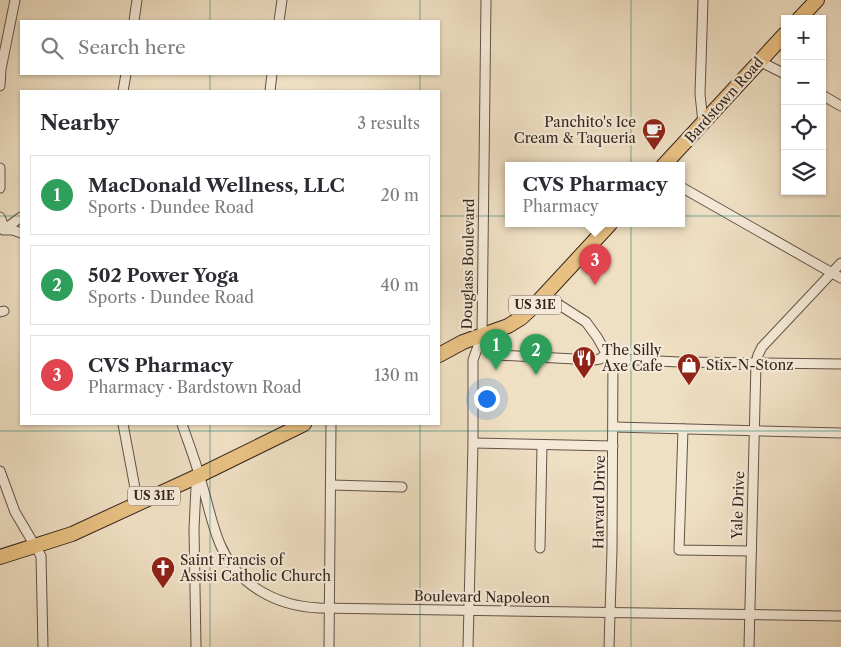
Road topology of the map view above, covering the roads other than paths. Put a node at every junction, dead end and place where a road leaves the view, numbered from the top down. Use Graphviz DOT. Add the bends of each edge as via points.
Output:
graph roads {
  1 [pos="15,0"];
  2 [pos="138,0"];
  3 [pos="282,0"];
  4 [pos="486,0"];
  5 [pos="703,0"];
  6 [pos="817,0"];
  7 [pos="803,15"];
  8 [pos="134,20"];
  9 [pos="279,20"];
  10 [pos="781,38"];
  11 [pos="759,61"];
  12 [pos="781,72"];
  13 [pos="126,75"];
  14 [pos="272,75"];
  15 [pos="0,86"];
  16 [pos="123,90"];
  17 [pos="270,90"];
  18 [pos="826,97"];
  19 [pos="841,106"];
  20 [pos="703,123"];
  21 [pos="667,162"];
  22 [pos="0,168"];
  23 [pos="0,188"];
  24 [pos="685,189"];
  25 [pos="0,216"];
  26 [pos="20,218"];
  27 [pos="607,227"];
  28 [pos="2,229"];
  29 [pos="20,233"];
  30 [pos="841,263"];
  31 [pos="832,272"];
  32 [pos="841,278"];
  33 [pos="544,295"];
  34 [pos="482,335"];
  35 [pos="440,354"];
  36 [pos="612,357"];
  37 [pos="756,363"];
  38 [pos="841,364"];
  39 [pos="123,425"];
  40 [pos="182,425"];
  41 [pos="302,425"];
  42 [pos="331,425"];
  43 [pos="614,428"];
  44 [pos="684,429"];
  45 [pos="754,430"];
  46 [pos="841,433"];
  47 [pos="473,443"];
  48 [pos="542,444"];
  49 [pos="613,446"];
  50 [pos="0,471"];
  51 [pos="200,475"];
  52 [pos="332,485"];
  53 [pos="402,487"];
  54 [pos="138,504"];
  55 [pos="36,546"];
  56 [pos="540,548"];
  57 [pos="751,551"];
  58 [pos="0,557"];
  59 [pos="330,608"];
  60 [pos="469,611"];
  61 [pos="610,612"];
  62 [pos="749,615"];
  63 [pos="841,616"];
  64 [pos="43,647"];
  65 [pos="196,647"];
  66 [pos="329,647"];
  67 [pos="468,647"];
  68 [pos="609,647"];
  69 [pos="749,647"];
  1 -- 15 [label="street"];
  2 -- 8 [label="street"];
  3 -- 9 [label="street"];
  4 -- 34 [label="street, Douglass Boulevard"];
  5 -- 20 [label="street" via="700,94"];
  6 -- 7 [label="main road"];
  10 -- 11 [label="main road, Bardstown Road"];
  11 -- 12 [label="street"];
  11 -- 20 [label="main road, Bardstown Road"];
  13 -- 16 [label="street"];
  14 -- 17 [label="street"];
  18 -- 19 [label="street"];
  20 -- 21 [label="main road, Bardstown Road"];
  22 -- 23 [label="street"];
  24 -- 31 [label="street"];
  25 -- 28 [label="street"];
  26 -- 28 [label="street"];
  27 -- 33 [label="main road, US 31E"];
  28 -- 29 [label="street"];
  30 -- 31 [label="street"];
  31 -- 32 [label="street"];
  31 -- 37 [label="street" via="762,347"];
  33 -- 34 [label="main road, US 31E" via="521,318"];
  33 -- 36 [label="street" via="586,322"];
  34 -- 35 [label="main road, US 31E"];
  34 -- 36 [label="street" via="486,348 498,355 594,360"];
  34 -- 47 [label="street, Douglass Boulevard" via="472,360"];
  36 -- 37 [label="street"];
  36 -- 43 [label="street, Harvard Drive"];
  37 -- 38 [label="street"];
  37 -- 45 [label="street, Yale Drive"];
  39 -- 54 [label="street"];
  40 -- 51 [label="street, Boulevard Napoleon"];
  41 -- 51 [label="main road, US 31E"];
  42 -- 52 [label="street"];
  43 -- 44 [label="street"];
  43 -- 49 [label="street, Harvard Drive"];
  44 -- 45 [label="street"];
  44 -- 57 [label="street" via="679,550"];
  45 -- 46 [label="street"];
  45 -- 57 [label="street, Yale Drive"];
  47 -- 48 [label="street"];
  47 -- 60 [label="street, Douglass Boulevard"];
  48 -- 49 [label="street"];
  48 -- 56 [label="street"];
  49 -- 61 [label="street, Harvard Drive"];
  50 -- 55 [label="street" via="15,512"];
  51 -- 54 [label="main road, US 31E"];
  51 -- 59 [label="street, Boulevard Napoleon" via="220,545 242,577 255,588 284,603 306,608"];
  51 -- 65 [label="street" via="196,487 194,529"];
  52 -- 53 [label="street"];
  52 -- 59 [label="street"];
  54 -- 55 [label="main road, US 31E" via="72,534"];
  55 -- 58 [label="main road, US 31E"];
  55 -- 64 [label="street" via="41,556"];
  57 -- 62 [label="street, Yale Drive"];
  59 -- 60 [label="street, Boulevard Napoleon"];
  59 -- 66 [label="street"];
  60 -- 61 [label="street, Boulevard Napoleon"];
  60 -- 67 [label="street, Douglass Boulevard"];
  61 -- 62 [label="street, Boulevard Napoleon"];
  61 -- 68 [label="street, Harvard Drive"];
  62 -- 63 [label="street, Boulevard Napoleon"];
  62 -- 69 [label="street, Yale Drive"];
}
